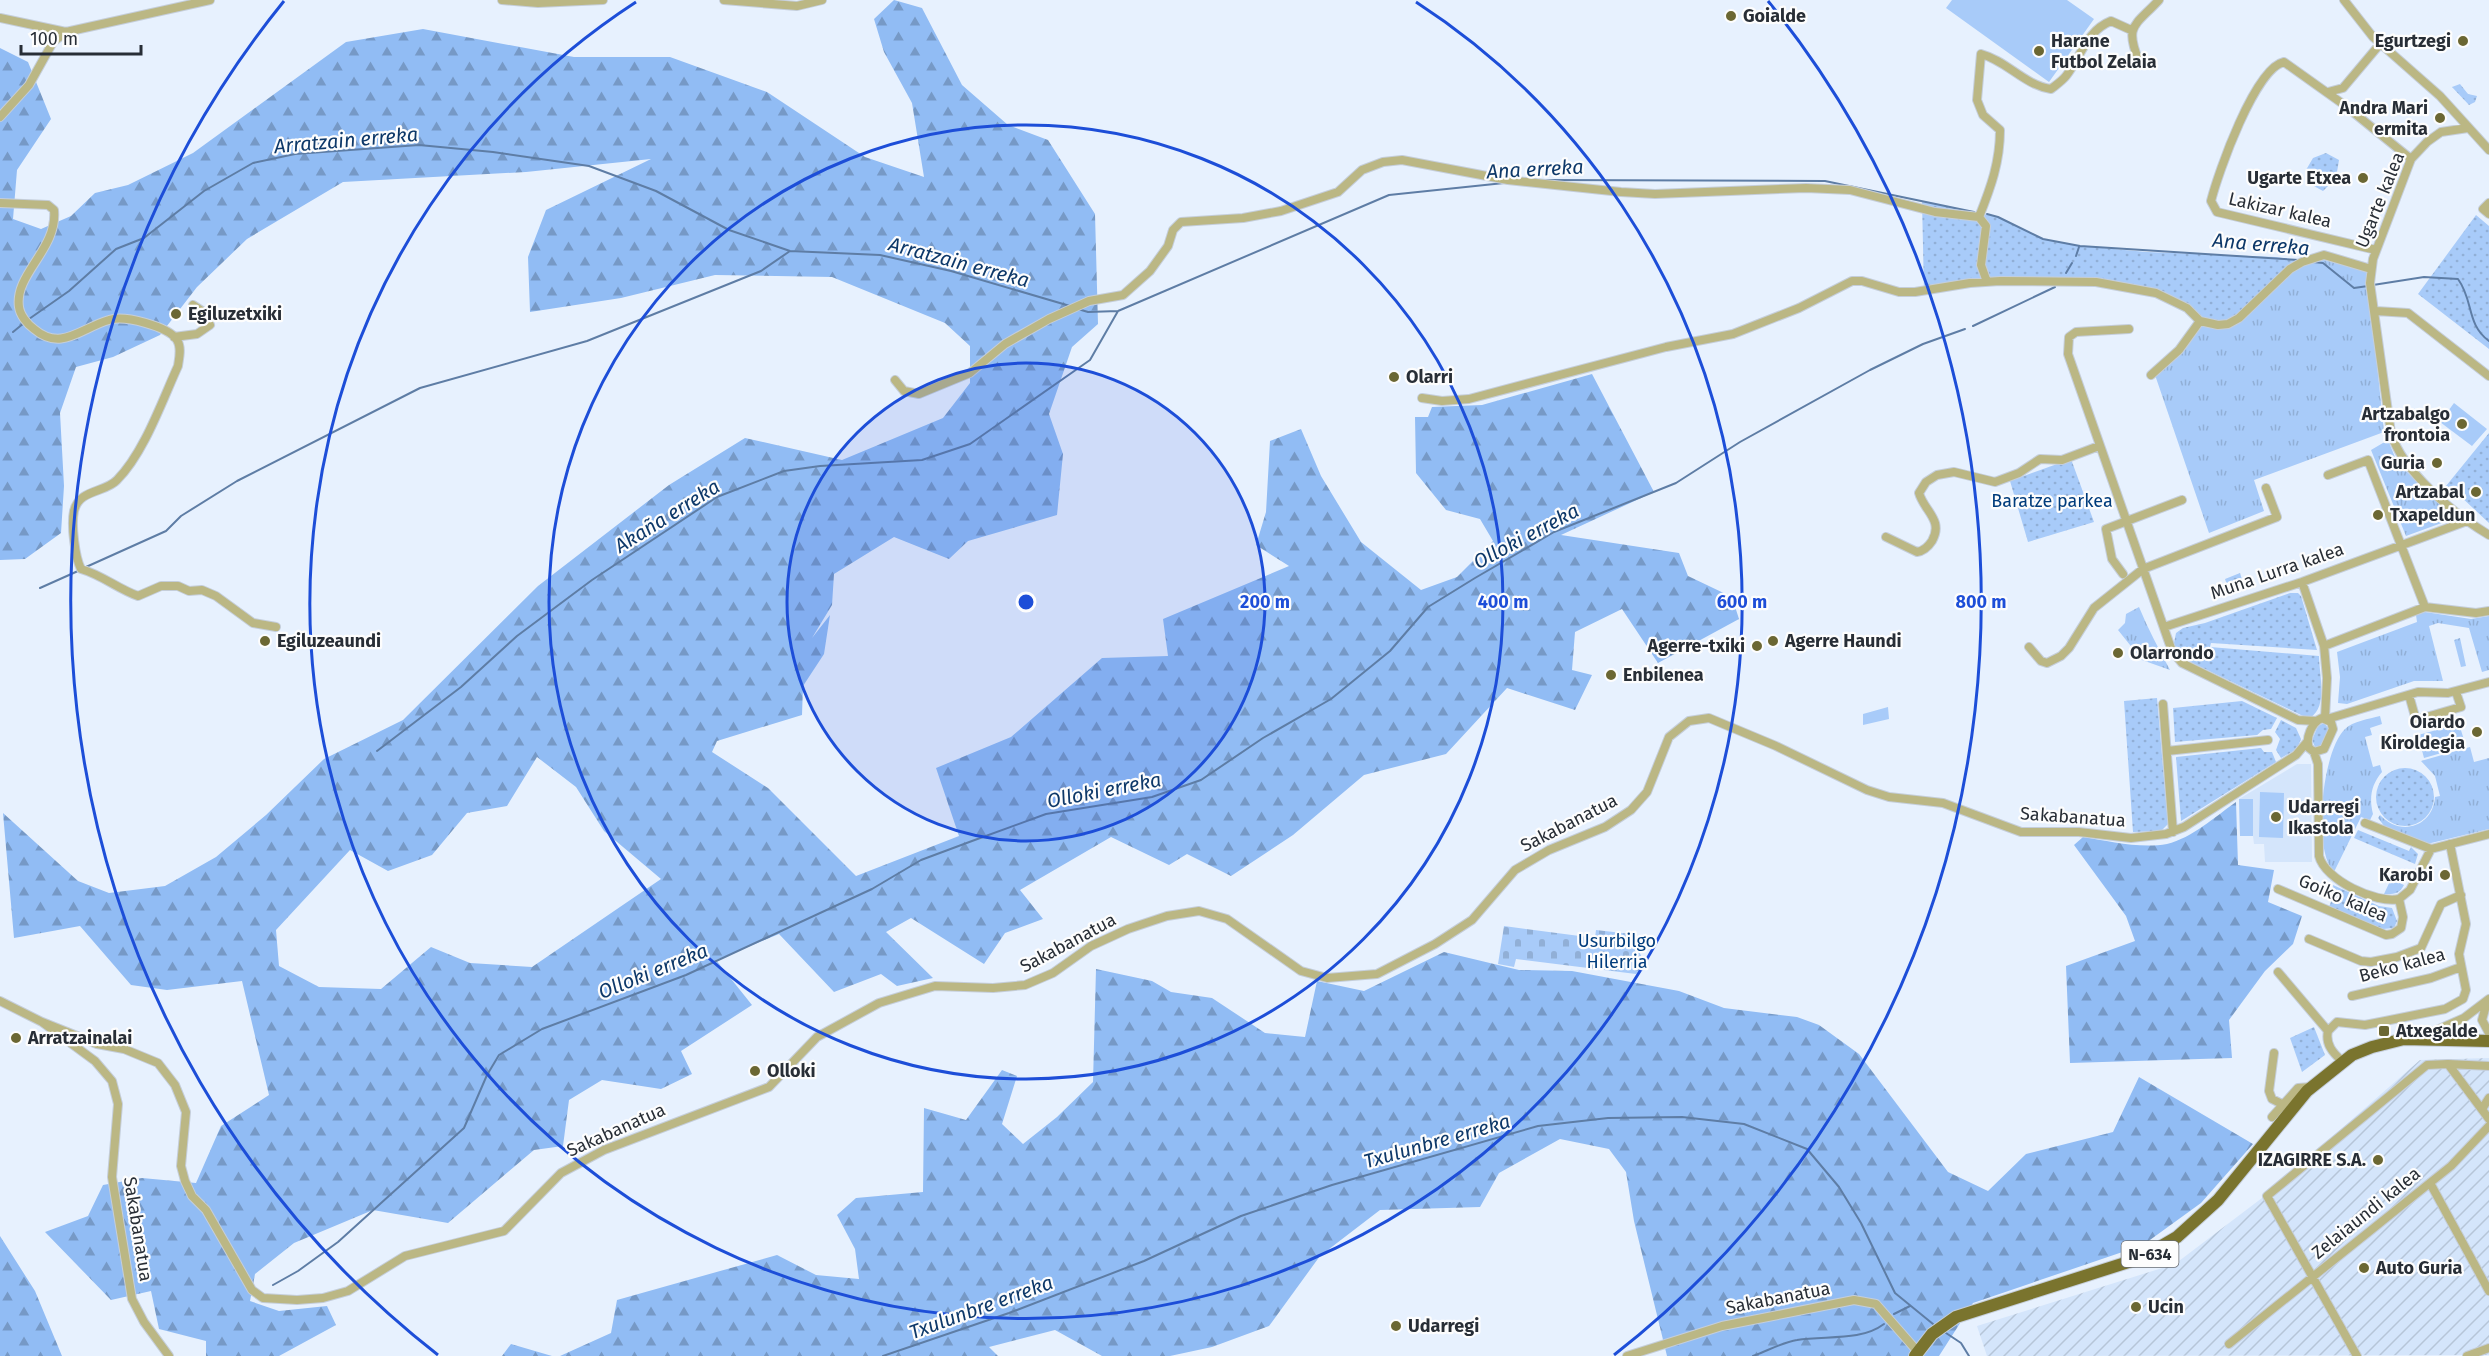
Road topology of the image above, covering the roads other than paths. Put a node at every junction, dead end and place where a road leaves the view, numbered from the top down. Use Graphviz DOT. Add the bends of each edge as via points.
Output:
graph roads {
  1 [pos="210,0"];
  2 [pos="502,0"];
  3 [pos="603,0"];
  4 [pos="724,0"];
  5 [pos="822,0"];
  6 [pos="2159,0"];
  7 [pos="2344,0"];
  8 [pos="750,1"];
  9 [pos="786,3"];
  10 [pos="0,18"];
  11 [pos="2131,30"];
  12 [pos="66,32"];
  13 [pos="2380,44"];
  14 [pos="2139,61"];
  15 [pos="2343,88"];
  16 [pos="2328,92"];
  17 [pos="2343,104"];
  18 [pos="0,117"];
  19 [pos="2468,128"];
  20 [pos="2489,150"];
  21 [pos="2411,159"];
  22 [pos="0,203"];
  23 [pos="2489,203"];
  24 [pos="2489,214"];
  25 [pos="1979,217"];
  26 [pos="2376,250"];
  27 [pos="2370,269"];
  28 [pos="1987,282"];
  29 [pos="193,305"];
  30 [pos="2376,311"];
  31 [pos="2200,321"];
  32 [pos="2129,329"];
  33 [pos="174,337"];
  34 [pos="2151,375"];
  35 [pos="2489,376"];
  36 [pos="895,380"];
  37 [pos="1422,398"];
  38 [pos="2099,446"];
  39 [pos="2328,475"];
  40 [pos="2266,488"];
  41 [pos="2181,500"];
  42 [pos="2126,519"];
  43 [pos="2467,521"];
  44 [pos="2489,535"];
  45 [pos="1886,537"];
  46 [pos="2400,545"];
  47 [pos="2143,569"];
  48 [pos="2122,574"];
  49 [pos="2302,582"];
  50 [pos="2425,607"];
  51 [pos="2489,611"];
  52 [pos="276,627"];
  53 [pos="2164,627"];
  54 [pos="2324,646"];
  55 [pos="2029,647"];
  56 [pos="2489,682"];
  57 [pos="2456,692"];
  58 [pos="2409,695"];
  59 [pos="2163,704"];
  60 [pos="2348,715"];
  61 [pos="2326,719"];
  62 [pos="2298,720"];
  63 [pos="2316,721"];
  64 [pos="2332,732"];
  65 [pos="2268,740"];
  66 [pos="2307,740"];
  67 [pos="2167,751"];
  68 [pos="2313,752"];
  69 [pos="2296,755"];
  70 [pos="2365,823"];
  71 [pos="2173,832"];
  72 [pos="2489,834"];
  73 [pos="2450,844"];
  74 [pos="2431,849"];
  75 [pos="2278,889"];
  76 [pos="2461,895"];
  77 [pos="2399,900"];
  78 [pos="2308,939"];
  79 [pos="2461,967"];
  80 [pos="2278,972"];
  81 [pos="2352,996"];
  82 [pos="2488,1000"];
  83 [pos="0,1001"];
  84 [pos="42,1022"];
  85 [pos="2328,1031"];
  86 [pos="2489,1033"];
  87 [pos="2414,1039"];
  88 [pos="2489,1041"];
  89 [pos="2274,1053"];
  90 [pos="2342,1061"];
  91 [pos="2448,1064"];
  92 [pos="2489,1066"];
  93 [pos="2311,1087"];
  94 [pos="2489,1098"];
  95 [pos="2282,1104"];
  96 [pos="2482,1109"];
  97 [pos="2272,1117"];
  98 [pos="2489,1119"];
  99 [pos="2489,1126"];
  100 [pos="2430,1183"];
  101 [pos="2311,1277"];
  102 [pos="2489,1290"];
  103 [pos="2229,1344"];
  104 [pos="2489,1348"];
  105 [pos="1916,1354"];
  106 [pos="169,1356"];
  107 [pos="1627,1356"];
  108 [pos="2356,1356"];
  109 [pos="2467,1356"];
  1 -- 12 [label="street"];
  2 -- 3 [label="street"];
  4 -- 8 [label="street"];
  5 -- 9 [label="street" via="807,5"];
  6 -- 11 [label="street"];
  7 -- 13 [label="street"];
  8 -- 9 [label="street"];
  10 -- 12 [label="street"];
  11 -- 14 [label="street"];
  11 -- 25 [label="street" via="2111,21 2102,25 2089,38 2065,77 2051,89 2036,87 1993,57 1981,54 1977,100 1983,116 2000,130 2000,152 1996,175"];
  12 -- 18 [label="street" via="53,42 29,85"];
  13 -- 15 [label="street"];
  13 -- 19 [label="street" via="2440,96"];
  15 -- 16 [label="street"];
  15 -- 17 [label="street"];
  16 -- 17 [label="street"];
  16 -- 26 [label="street, Lakizar kalea" via="2289,63 2275,66 2244,112 2222,165 2212,207 2220,214"];
  17 -- 21 [label="street"];
  19 -- 20 [label="street"];
  19 -- 21 [label="street, Ugarte kalea" via="2441,132"];
  21 -- 26 [label="street, Ugarte kalea"];
  22 -- 33 [label="street" via="48,205 54,210 55,224 21,290 19,307 26,321 50,340 64,339 110,319 126,318 170,332"];
  23 -- 24 [label="street" via="2483,209"];
  25 -- 28 [label="street" via="1986,226 1981,265"];
  25 -- 36 [label="street" via="1935,212 1830,188 1655,194 1508,180 1428,163 1383,162 1362,170 1338,192 1319,200 1243,218 1181,222 1150,270 1123,295 1069,310 1005,344 970,373 919,394 904,391"];
  26 -- 27 [label="street, Ugarte kalea"];
  27 -- 30 [label="street, Ugarte kalea"];
  27 -- 31 [label="street" via="2325,255 2314,258 2290,269 2239,318 2217,325"];
  28 -- 31 [label="street" via="2072,280 2126,286 2172,299"];
  28 -- 37 [label="street" via="1907,292 1852,281 1733,334 1666,347 1469,399"];
  29 -- 33 [label="street" via="210,325 197,334"];
  30 -- 35 [label="street" via="2408,313"];
  30 -- 43 [label="street, Ugarte kalea" via="2390,426 2396,446 2406,463"];
  31 -- 34 [label="street" via="2179,350"];
  32 -- 38 [label="street" via="2076,332 2069,337 2067,354"];
  33 -- 52 [label="street" via="180,353 178,366 135,455 117,482 84,496 74,510 75,558 80,567 138,596 161,586 202,590 253,623"];
  38 -- 42 [label="street"];
  38 -- 45 [label="street" via="2062,460 2040,459 1995,482 1954,472 1937,475 1926,482 1919,494 1936,525 1929,546 1917,552"];
  39 -- 46 [label="street" via="2368,460"];
  40 -- 47 [label="street" via="2277,517"];
  41 -- 42 [label="street"];
  42 -- 47 [label="street"];
  42 -- 48 [label="street" via="2106,530 2112,559"];
  43 -- 44 [label="street, Ugarte kalea"];
  43 -- 46 [label="street, Muna Lurra kalea"];
  46 -- 49 [label="street, Muna Lurra kalea"];
  46 -- 50 [label="street"];
  47 -- 53 [label="street"];
  47 -- 55 [label="street" via="2094,609 2061,656 2047,663"];
  49 -- 53 [label="street, Muna Lurra kalea"];
  49 -- 54 [label="street"];
  50 -- 51 [label="street"];
  50 -- 54 [label="street"];
  53 -- 62 [label="street" via="2172,651 2182,663"];
  54 -- 61 [label="street"];
  56 -- 57 [label="street"];
  57 -- 58 [label="street"];
  57 -- 58 [label="street" via="2461,707 2416,720"];
  58 -- 60 [label="street"];
  59 -- 67 [label="street"];
  60 -- 61 [label="street"];
  60 -- 64 [label="street"];
  61 -- 63 [label="street"];
  61 -- 64 [label="street"];
  62 -- 63 [label="street"];
  62 -- 66 [label="street"];
  63 -- 66 [label="street"];
  64 -- 68 [label="street" via="2324,749"];
  65 -- 67 [label="street"];
  66 -- 68 [label="street"];
  66 -- 69 [label="street"];
  67 -- 71 [label="street"];
  68 -- 69 [label="street"];
  68 -- 77 [label="street" via="2318,764 2319,856 2330,875 2381,900"];
  69 -- 71 [label="street"];
  70 -- 74 [label="street"];
  71 -- 84 [label="street, Sakabanatua" via="2131,838 2079,832 2021,832 1943,803 1889,797 1867,790 1709,718 1689,721 1669,738 1647,792 1630,810 1605,827 1549,850 1515,870 1472,920 1377,974 1327,978 1301,971 1227,919 1199,912 1167,916 1128,929 1025,985 935,986 906,993 879,1003 817,1037 769,1087 604,1150 561,1173 504,1231 405,1256 348,1291 323,1298 263,1298 252,1290 185,1181 181,1166 186,1112 175,1084 158,1063"];
  72 -- 73 [label="street"];
  73 -- 74 [label="street"];
  73 -- 76 [label="street"];
  74 -- 77 [label="street" via="2408,893"];
  75 -- 77 [label="street, Goiko kalea" via="2386,935 2396,933 2402,924"];
  76 -- 78 [label="street" via="2441,904 2425,941 2414,952 2361,961"];
  76 -- 79 [label="street" via="2466,924 2459,949"];
  79 -- 81 [label="street, Beko kalea"];
  79 -- 85 [label="street" via="2466,990 2458,1004 2365,1025 2341,1022"];
  80 -- 85 [label="street"];
  82 -- 86 [label="street" via="2482,1020"];
  82 -- 87 [label="street" via="2464,1018"];
  83 -- 84 [label="street, Sakabanatua"];
  84 -- 106 [label="street, Sakabanatua" via="95,1061 112,1081 118,1104 112,1177 132,1299"];
  85 -- 90 [label="street" via="2328,1044"];
  87 -- 88 [label="highway, N-634"];
  87 -- 90 [label="highway, N-634" via="2372,1047"];
  89 -- 95 [label="street" via="2270,1091 2272,1099"];
  90 -- 93 [label="highway, N-634"];
  91 -- 92 [label="street, Zelaiaundi kalea"];
  91 -- 96 [label="street"];
  91 -- 101 [label="street, Zelaiaundi kalea" via="2427,1065 2267,1196"];
  93 -- 95 [label="street" via="2298,1088"];
  93 -- 105 [label="highway, N-634" via="2218,1200 2177,1238 2141,1258 1956,1317 1932,1334"];
  94 -- 96 [label="street"];
  95 -- 97 [label="street"];
  96 -- 98 [label="street"];
  99 -- 100 [label="street, Zelaiaundi kalea"];
  100 -- 101 [label="street, Zelaiaundi kalea"];
  100 -- 102 [label="street"];
  101 -- 103 [label="street"];
  101 -- 108 [label="street"];
  104 -- 109 [label="street"];
  105 -- 107 [label="street, Sakabanatua" via="1876,1304 1854,1300 1722,1326"];
}
